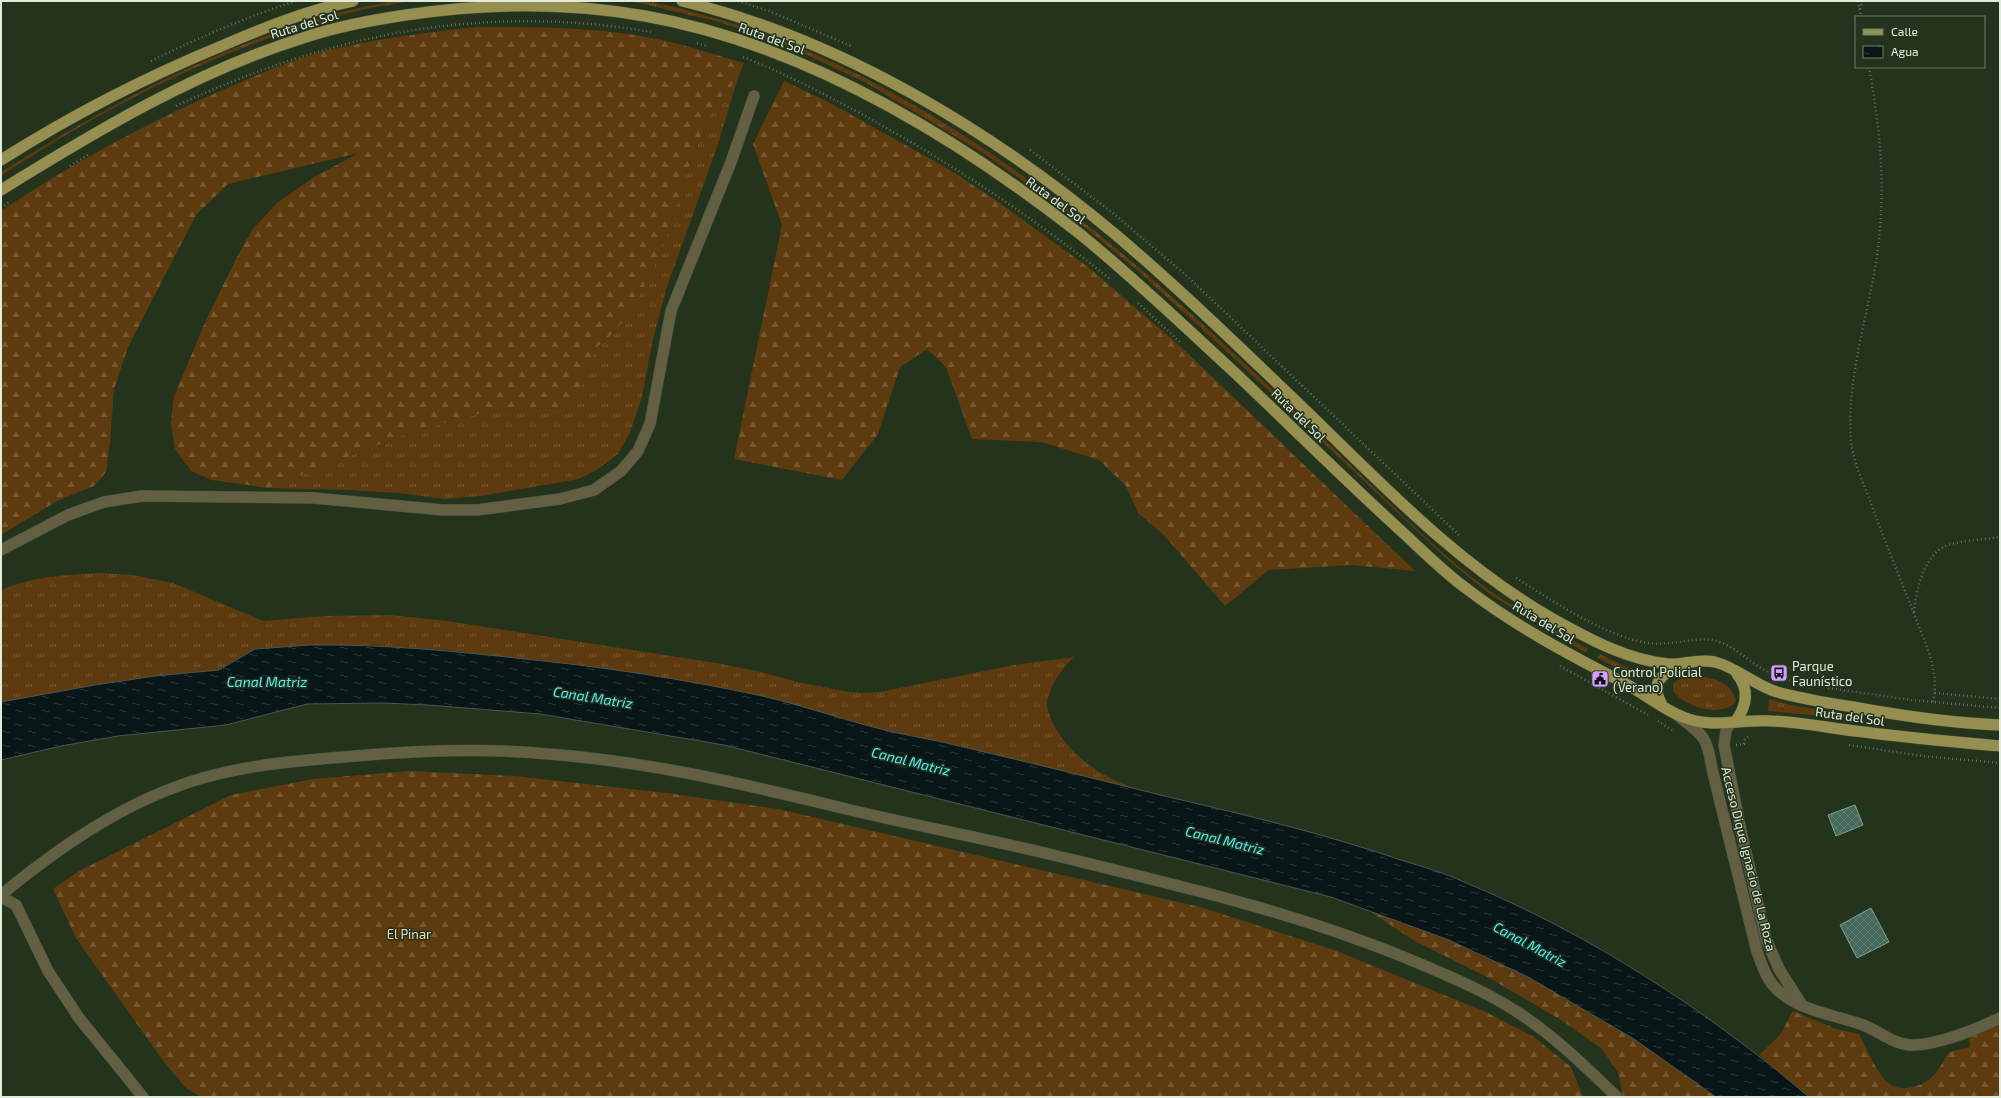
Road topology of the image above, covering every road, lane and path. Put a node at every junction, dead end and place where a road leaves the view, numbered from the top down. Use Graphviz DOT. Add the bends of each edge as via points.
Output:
graph roads {
  1 [pos="353,1"];
  2 [pos="682,1"];
  3 [pos="738,1"];
  4 [pos="1858,1"];
  5 [pos="1863,1"];
  6 [pos="1860,9"];
  7 [pos="1861,16"];
  8 [pos="654,33"];
  9 [pos="693,42"];
  10 [pos="853,47"];
  11 [pos="714,48"];
  12 [pos="741,57"];
  13 [pos="1869,68"];
  14 [pos="754,96"];
  15 [pos="171,109"];
  16 [pos="1026,148"];
  17 [pos="90,153"];
  18 [pos="1,160"];
  19 [pos="65,168"];
  20 [pos="1,190"];
  21 [pos="17,197"];
  22 [pos="1,208"];
  23 [pos="1111,279"];
  24 [pos="1133,298"];
  25 [pos="1182,344"];
  26 [pos="2000,537"];
  27 [pos="1463,538"];
  28 [pos="1,550"];
  29 [pos="1509,573"];
  30 [pos="1914,614"];
  31 [pos="1557,664"];
  32 [pos="1681,665"];
  33 [pos="1732,669"];
  34 [pos="1794,682"];
  35 [pos="1826,688"];
  36 [pos="1935,693"];
  37 [pos="2000,699"];
  38 [pos="1933,702"];
  39 [pos="1662,705"];
  40 [pos="2000,708"];
  41 [pos="1678,715"];
  42 [pos="1652,717"];
  43 [pos="1657,720"];
  44 [pos="1733,722"];
  45 [pos="2000,725"];
  46 [pos="1677,733"];
  47 [pos="1754,734"];
  48 [pos="1724,745"];
  49 [pos="1847,745"];
  50 [pos="2000,746"];
  51 [pos="2000,763"];
  52 [pos="1,896"];
  53 [pos="1801,1005"];
  54 [pos="2000,1018"];
  55 [pos="143,1097"];
  56 [pos="1617,1097"];
  1 -- 18 [label="main road, Ruta del Sol" via="286,21 184,61 123,90"];
  2 -- 32 [label="main road, Ruta del Sol" via="746,19 843,58 901,88 1008,153 1065,194 1142,257 1396,497 1483,573 1551,618 1598,644 1644,660"];
  3 -- 10 [label="path" via="797,22"];
  4 -- 6 [label="path"];
  5 -- 6 [label="path"];
  6 -- 7 [label="path"];
  8 -- 15 [label="path" via="584,23 547,21 477,22 402,31 367,38 280,63 220,86"];
  9 -- 11 [label="path"];
  12 -- 23 [label="path" via="806,84 964,173 1057,237"];
  13 -- 30 [label="path" via="1878,119 1883,188 1876,258 1854,376 1851,442 1857,466"];
  14 -- 28 [label="street" via="731,162 672,311 650,424 638,451 621,471 594,490 560,499 477,510 436,510 314,498 142,496 104,502 68,515"];
  16 -- 27 [label="path" via="1114,214 1188,277"];
  17 -- 19 [label="path"];
  20 -- 39 [label="main road, Ruta del Sol" via="85,138 191,82 290,42 365,21 444,9 536,5 650,17 738,40 803,64 896,112 974,159 1058,218 1157,302 1458,583 1514,621"];
  21 -- 22 [label="path"];
  24 -- 25 [label="path"];
  26 -- 30 [label="path" via="1946,546 1928,561 1916,593"];
  29 -- 34 [label="path" via="1562,606 1617,635 1649,643 1710,640 1720,642 1762,669"];
  30 -- 36 [label="path" via="1929,651 1936,679"];
  31 -- 42 [label="path"];
  32 -- 33 [label="main road, Ruta del Sol" via="1706,660"];
  32 -- 39 [label="main road" via="1667,672 1657,684 1656,695"];
  33 -- 44 [label="main road" via="1743,682 1746,699 1743,710"];
  33 -- 45 [label="main road, Ruta del Sol" via="1763,688 1799,697 1943,720"];
  35 -- 38 [label="path"];
  36 -- 37 [label="path"];
  36 -- 38 [label="path"];
  38 -- 40 [label="path"];
  39 -- 41 [label="main road, Ruta del Sol"];
  41 -- 44 [label="main road, Ruta del Sol" via="1700,722"];
  41 -- 53 [label="street, Acceso Dique Ignacio de La Roza" via="1699,732 1708,745 1760,961 1772,984"];
  43 -- 46 [label="path"];
  44 -- 48 [label="street, Acceso Dique Ignacio de La Roza" via="1726,731"];
  44 -- 50 [label="main road, Ruta del Sol" via="1778,721"];
  47 -- 48 [label="path" via="1745,739 1744,744"];
  48 -- 53 [label="street, Acceso Dique Ignacio de La Roza" via="1766,939 1779,969"];
  49 -- 51 [label="path" via="1923,756"];
  52 -- 55 [label="street" via="16,905 48,971 79,1018"];
  52 -- 56 [label="street" via="41,862 111,818 159,793 222,773 322,758 454,751 539,753 620,762 759,787 998,842 1205,892 1318,924 1441,973 1514,1009 1575,1056"];
  53 -- 54 [label="street, Acceso Dique Ignacio de La Roza" via="1863,1025 1909,1045 1942,1041"];
}
